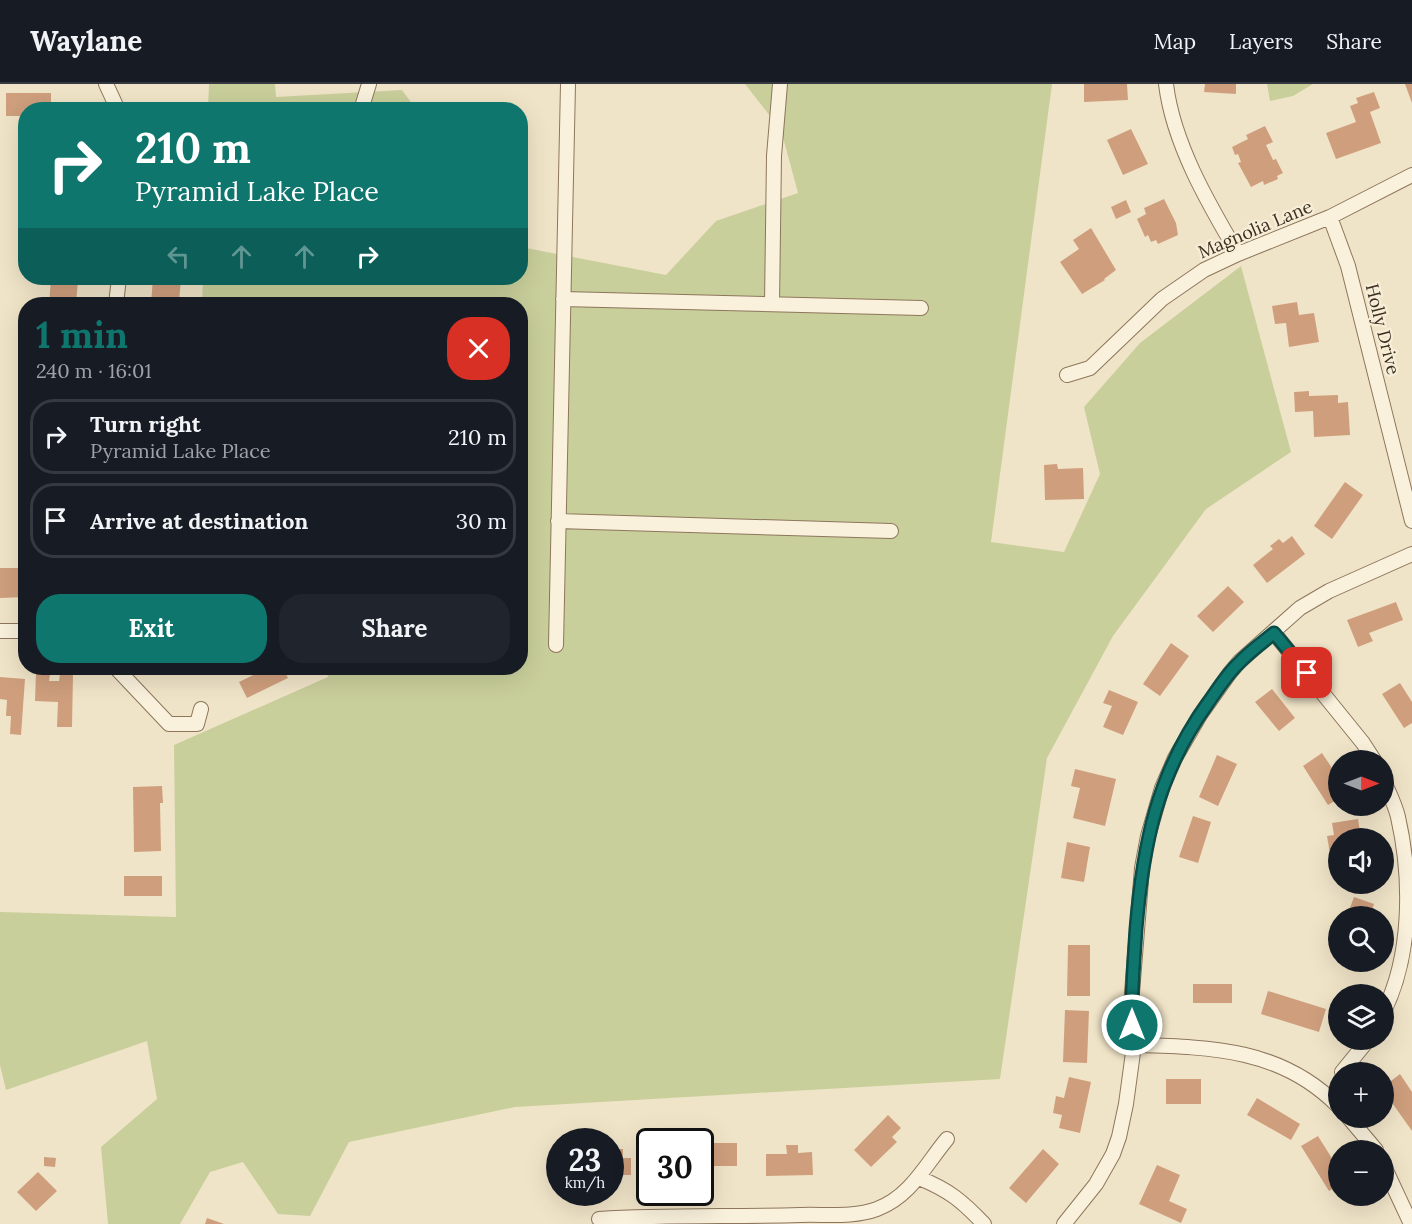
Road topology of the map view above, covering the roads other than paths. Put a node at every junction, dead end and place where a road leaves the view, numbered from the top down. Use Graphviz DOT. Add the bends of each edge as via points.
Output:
graph roads {
  1 [pos="106,84"];
  2 [pos="369,84"];
  3 [pos="568,84"];
  4 [pos="780,84"];
  5 [pos="1166,84"];
  6 [pos="114,102"];
  7 [pos="363,102"];
  8 [pos="1412,175"];
  9 [pos="1330,217"];
  10 [pos="1238,254"];
  11 [pos="563,299"];
  12 [pos="772,304"];
  13 [pos="921,308"];
  14 [pos="1067,375"];
  15 [pos="558,521"];
  16 [pos="1412,521"];
  17 [pos="891,531"];
  18 [pos="1412,554"];
  19 [pos="0,631"];
  20 [pos="18,631"];
  21 [pos="1274,633"];
  22 [pos="556,645"];
  23 [pos="123,675"];
  24 [pos="201,709"];
  25 [pos="1368,750"];
  26 [pos="1394,806"];
  27 [pos="1394,995"];
  28 [pos="1134,1045"];
  29 [pos="1360,1050"];
  30 [pos="1350,1062"];
  31 [pos="1328,1091"];
  32 [pos="1326,1094"];
  33 [pos="1357,1128"];
  34 [pos="947,1139"];
  35 [pos="1368,1140"];
  36 [pos="919,1178"];
  37 [pos="1394,1188"];
  38 [pos="599,1219"];
  39 [pos="680,1220"];
  40 [pos="984,1224"];
  41 [pos="1064,1224"];
  42 [pos="1410,1224"];
  1 -- 6 [label="street"];
  2 -- 7 [label="street"];
  3 -- 11 [label="street"];
  4 -- 12 [label="street" via="774,156"];
  5 -- 10 [label="street" via="1169,108 1183,146 1210,207"];
  8 -- 9 [label="street, Magnolia Lane"];
  9 -- 10 [label="street, Magnolia Lane"];
  9 -- 16 [label="street, Holly Drive" via="1348,266"];
  10 -- 14 [label="street, Magnolia Lane" via="1204,270 1162,299 1090,368"];
  11 -- 12 [label="street"];
  11 -- 15 [label="street"];
  12 -- 13 [label="street"];
  15 -- 17 [label="street"];
  15 -- 22 [label="street"];
  18 -- 21 [label="street" via="1314,599"];
  19 -- 20 [label="street"];
  21 -- 25 [label="street"];
  21 -- 28 [label="street" via="1239,662 1223,682 1191,729 1162,788 1148,836 1138,902 1131,1005"];
  23 -- 24 [label="street" via="170,724 197,724"];
  26 -- 27 [label="street" via="1406,848 1409,897 1403,963"];
  28 -- 32 [label="street" via="1197,1046 1259,1057"];
  28 -- 41 [label="street" via="1126,1104 1113,1154 1096,1184"];
  29 -- 30 [label="street"];
  31 -- 32 [label="street"];
  33 -- 35 [label="street"];
  34 -- 36 [label="street"];
  36 -- 39 [label="street" via="878,1209 844,1215"];
  36 -- 40 [label="street" via="962,1201"];
  37 -- 42 [label="street"];
  38 -- 39 [label="street"];
}
